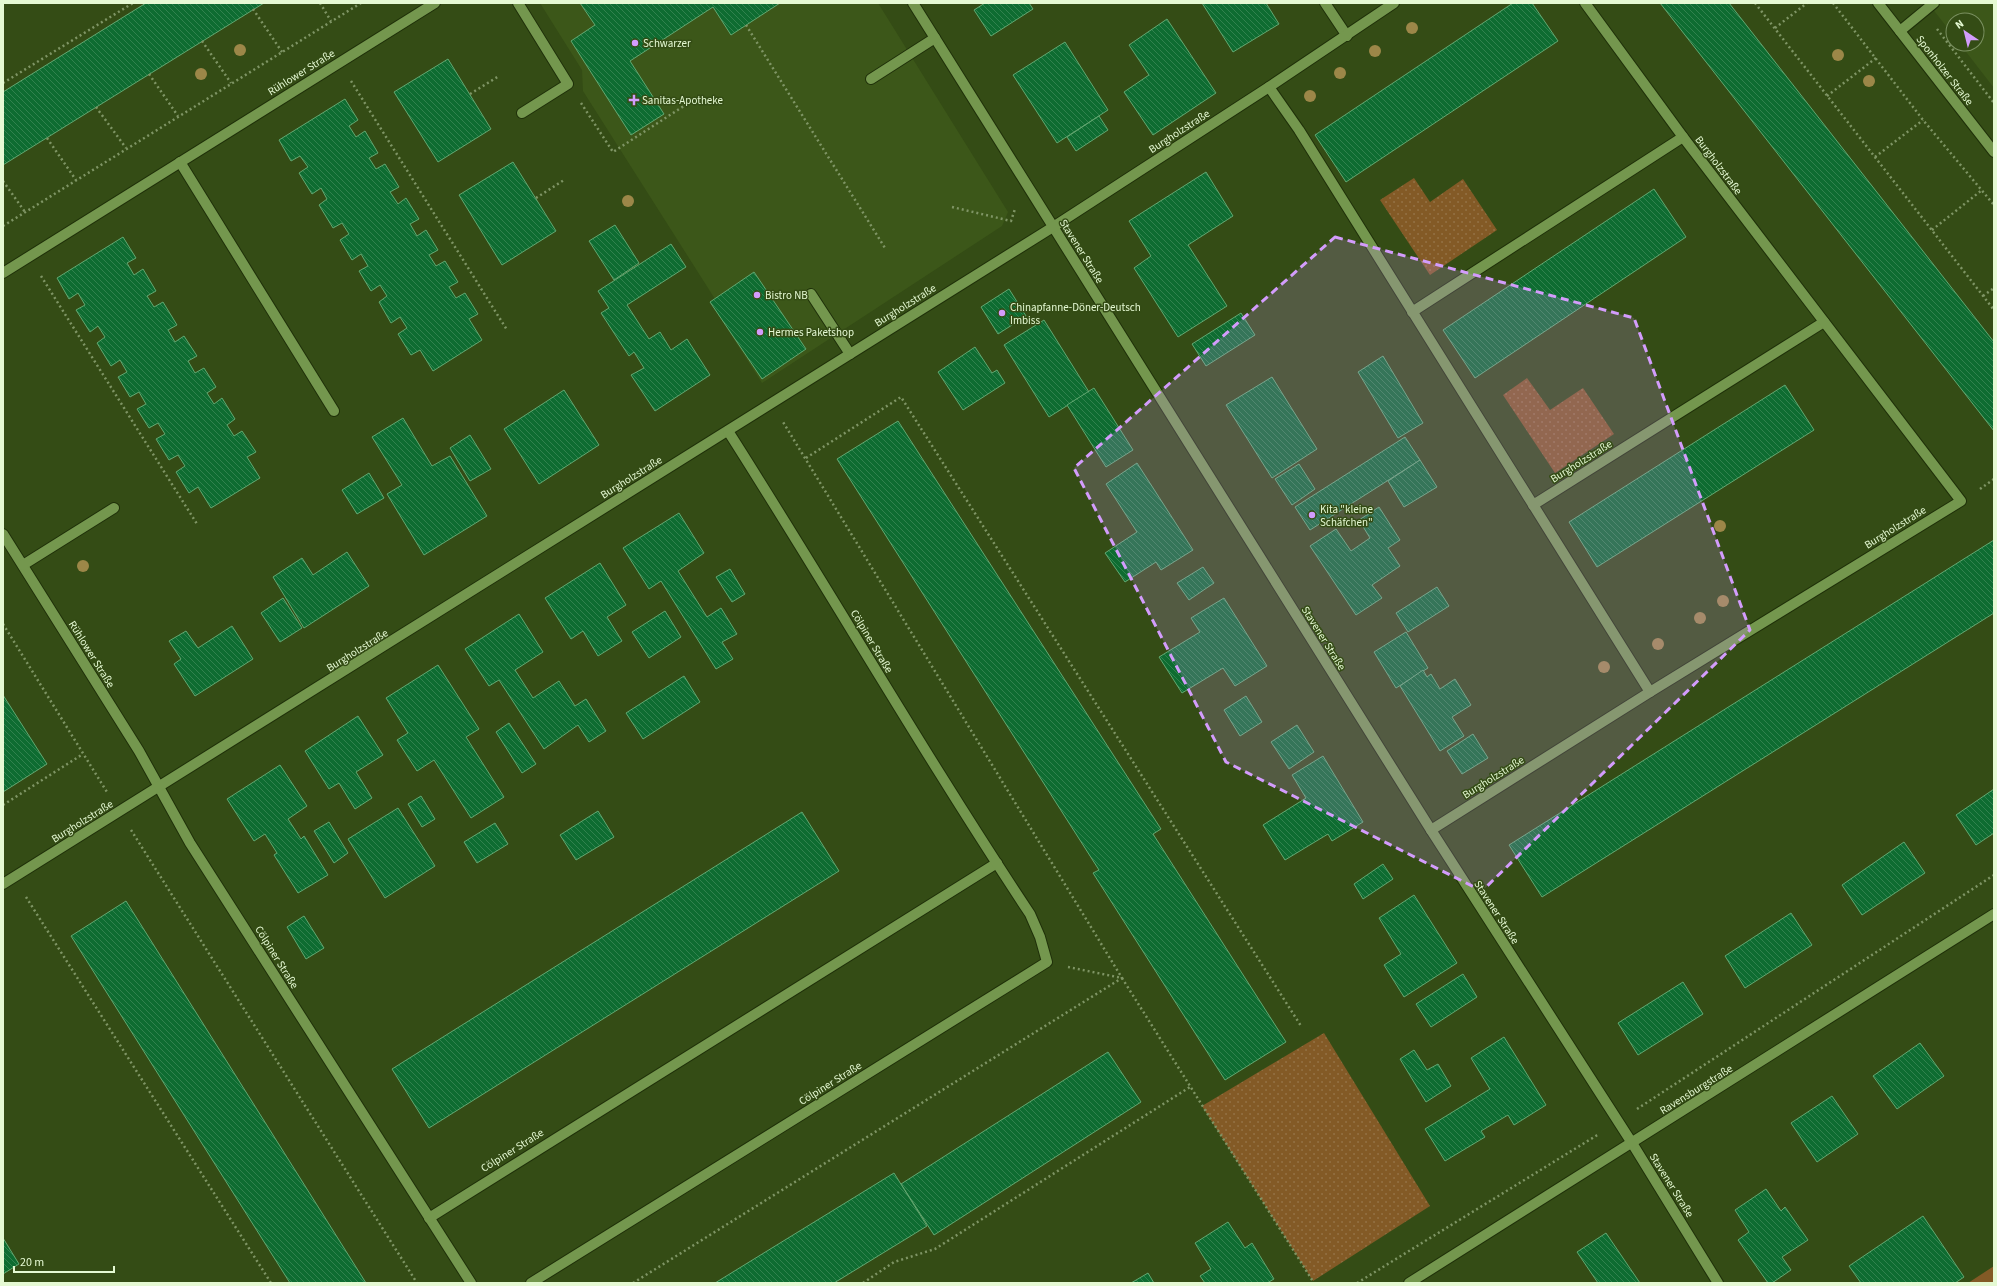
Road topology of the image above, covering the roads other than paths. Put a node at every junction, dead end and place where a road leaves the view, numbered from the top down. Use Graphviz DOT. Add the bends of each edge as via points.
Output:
graph roads {
  1 [pos="435,3"];
  2 [pos="518,3"];
  3 [pos="913,3"];
  4 [pos="1325,3"];
  5 [pos="1394,3"];
  6 [pos="1585,3"];
  7 [pos="1878,3"];
  8 [pos="1934,3"];
  9 [pos="1900,31"];
  10 [pos="1347,36"];
  11 [pos="935,38"];
  12 [pos="871,79"];
  13 [pos="1269,87"];
  14 [pos="522,113"];
  15 [pos="1683,137"];
  16 [pos="1994,152"];
  17 [pos="180,162"];
  18 [pos="1053,227"];
  19 [pos="3,273"];
  20 [pos="811,294"];
  21 [pos="1412,312"];
  22 [pos="1824,322"];
  23 [pos="850,354"];
  24 [pos="334,411"];
  25 [pos="728,431"];
  26 [pos="1533,505"];
  27 [pos="114,508"];
  28 [pos="3,534"];
  29 [pos="23,566"];
  30 [pos="1650,692"];
  31 [pos="159,788"];
  32 [pos="1431,830"];
  33 [pos="997,863"];
  34 [pos="3,884"];
  35 [pos="1994,914"];
  36 [pos="1632,1143"];
  37 [pos="429,1218"];
  38 [pos="471,1283"];
  39 [pos="531,1283"];
  40 [pos="1409,1283"];
  41 [pos="1718,1283"];
  1 -- 17 [label="street, Rühlower Straße"];
  2 -- 14 [label="street" via="568,84"];
  3 -- 11 [label="street, Stavener Straße"];
  4 -- 10 [label="street"];
  5 -- 10 [label="street, Burgholzstraße"];
  6 -- 15 [label="street, Burgholzstraße"];
  7 -- 9 [label="street, Sponholzer Straße"];
  8 -- 9 [label="street"];
  9 -- 16 [label="street, Sponholzer Straße"];
  10 -- 13 [label="street, Burgholzstraße"];
  11 -- 12 [label="street"];
  11 -- 18 [label="street, Stavener Straße"];
  13 -- 18 [label="street, Burgholzstraße"];
  13 -- 21 [label="street" via="1299,130"];
  15 -- 21 [label="street, Burgholzstraße"];
  15 -- 22 [label="street, Burgholzstraße"];
  17 -- 19 [label="street, Rühlower Straße"];
  17 -- 24 [label="street"];
  18 -- 23 [label="street, Burgholzstraße"];
  18 -- 32 [label="street, Stavener Straße"];
  20 -- 23 [label="street"];
  21 -- 26 [label="street"];
  22 -- 26 [label="street, Burgholzstraße"];
  22 -- 30 [label="street, Burgholzstraße" via="1961,501"];
  23 -- 25 [label="street, Burgholzstraße"];
  25 -- 31 [label="street, Burgholzstraße"];
  25 -- 33 [label="street, Cölpiner Straße"];
  26 -- 30 [label="street"];
  27 -- 29 [label="street"];
  28 -- 29 [label="street, Rühlower Straße"];
  29 -- 31 [label="street, Rühlower Straße" via="139,751"];
  30 -- 32 [label="street, Burgholzstraße"];
  31 -- 34 [label="street, Burgholzstraße"];
  31 -- 37 [label="street, Cölpiner Straße" via="190,843"];
  32 -- 36 [label="street, Stavener Straße"];
  33 -- 37 [label="street, Cölpiner Straße"];
  33 -- 39 [label="street, Cölpiner Straße" via="1030,914 1040,936 1047,962"];
  35 -- 36 [label="street, Ravensburgstraße"];
  36 -- 40 [label="street, Ravensburgstraße"];
  36 -- 41 [label="street, Stavener Straße"];
  37 -- 38 [label="street, Cölpiner Straße"];
}
